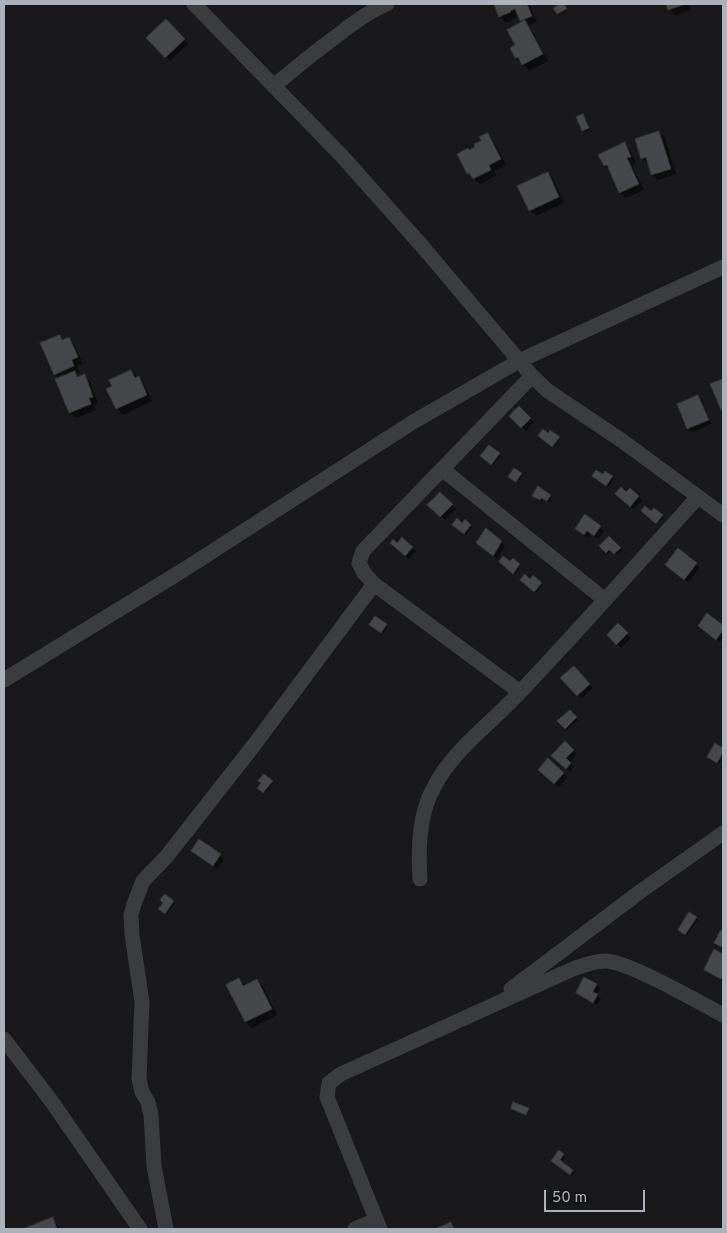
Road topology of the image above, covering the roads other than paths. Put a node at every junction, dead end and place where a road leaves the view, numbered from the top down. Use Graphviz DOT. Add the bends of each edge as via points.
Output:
graph roads {
  1 [pos="194,4"];
  2 [pos="387,4"];
  3 [pos="274,86"];
  4 [pos="723,267"];
  5 [pos="519,360"];
  6 [pos="532,376"];
  7 [pos="442,470"];
  8 [pos="698,498"];
  9 [pos="723,515"];
  10 [pos="374,584"];
  11 [pos="605,600"];
  12 [pos="4,680"];
  13 [pos="520,692"];
  14 [pos="723,833"];
  15 [pos="420,878"];
  16 [pos="491,1005"];
  17 [pos="723,1015"];
  18 [pos="4,1039"];
  19 [pos="378,1225"];
  20 [pos="140,1229"];
  21 [pos="166,1229"];
  22 [pos="355,1229"];
  1 -- 3 [label="street"];
  2 -- 3 [label="street" via="349,26"];
  3 -- 5 [label="street" via="342,155"];
  4 -- 5 [label="street"];
  5 -- 6 [label="street"];
  5 -- 12 [label="street" via="413,422 185,569"];
  6 -- 7 [label="street"];
  6 -- 8 [label="street" via="548,391 621,440"];
  7 -- 10 [label="street" via="363,551 359,563"];
  7 -- 11 [label="street"];
  8 -- 9 [label="street"];
  8 -- 11 [label="street"];
  10 -- 13 [label="street"];
  10 -- 21 [label="street" via="254,745 167,856 143,881 134,904 132,935 142,1002 139,1079 152,1115 154,1166"];
  11 -- 13 [label="street"];
  13 -- 15 [label="street" via="462,750 432,790 418,853"];
  14 -- 16 [label="street"];
  16 -- 17 [label="street" via="574,969 605,961 650,977"];
  16 -- 19 [label="street" via="375,1057 329,1083 327,1097"];
  18 -- 20 [label="street"];
  19 -- 22 [label="street"];
}
